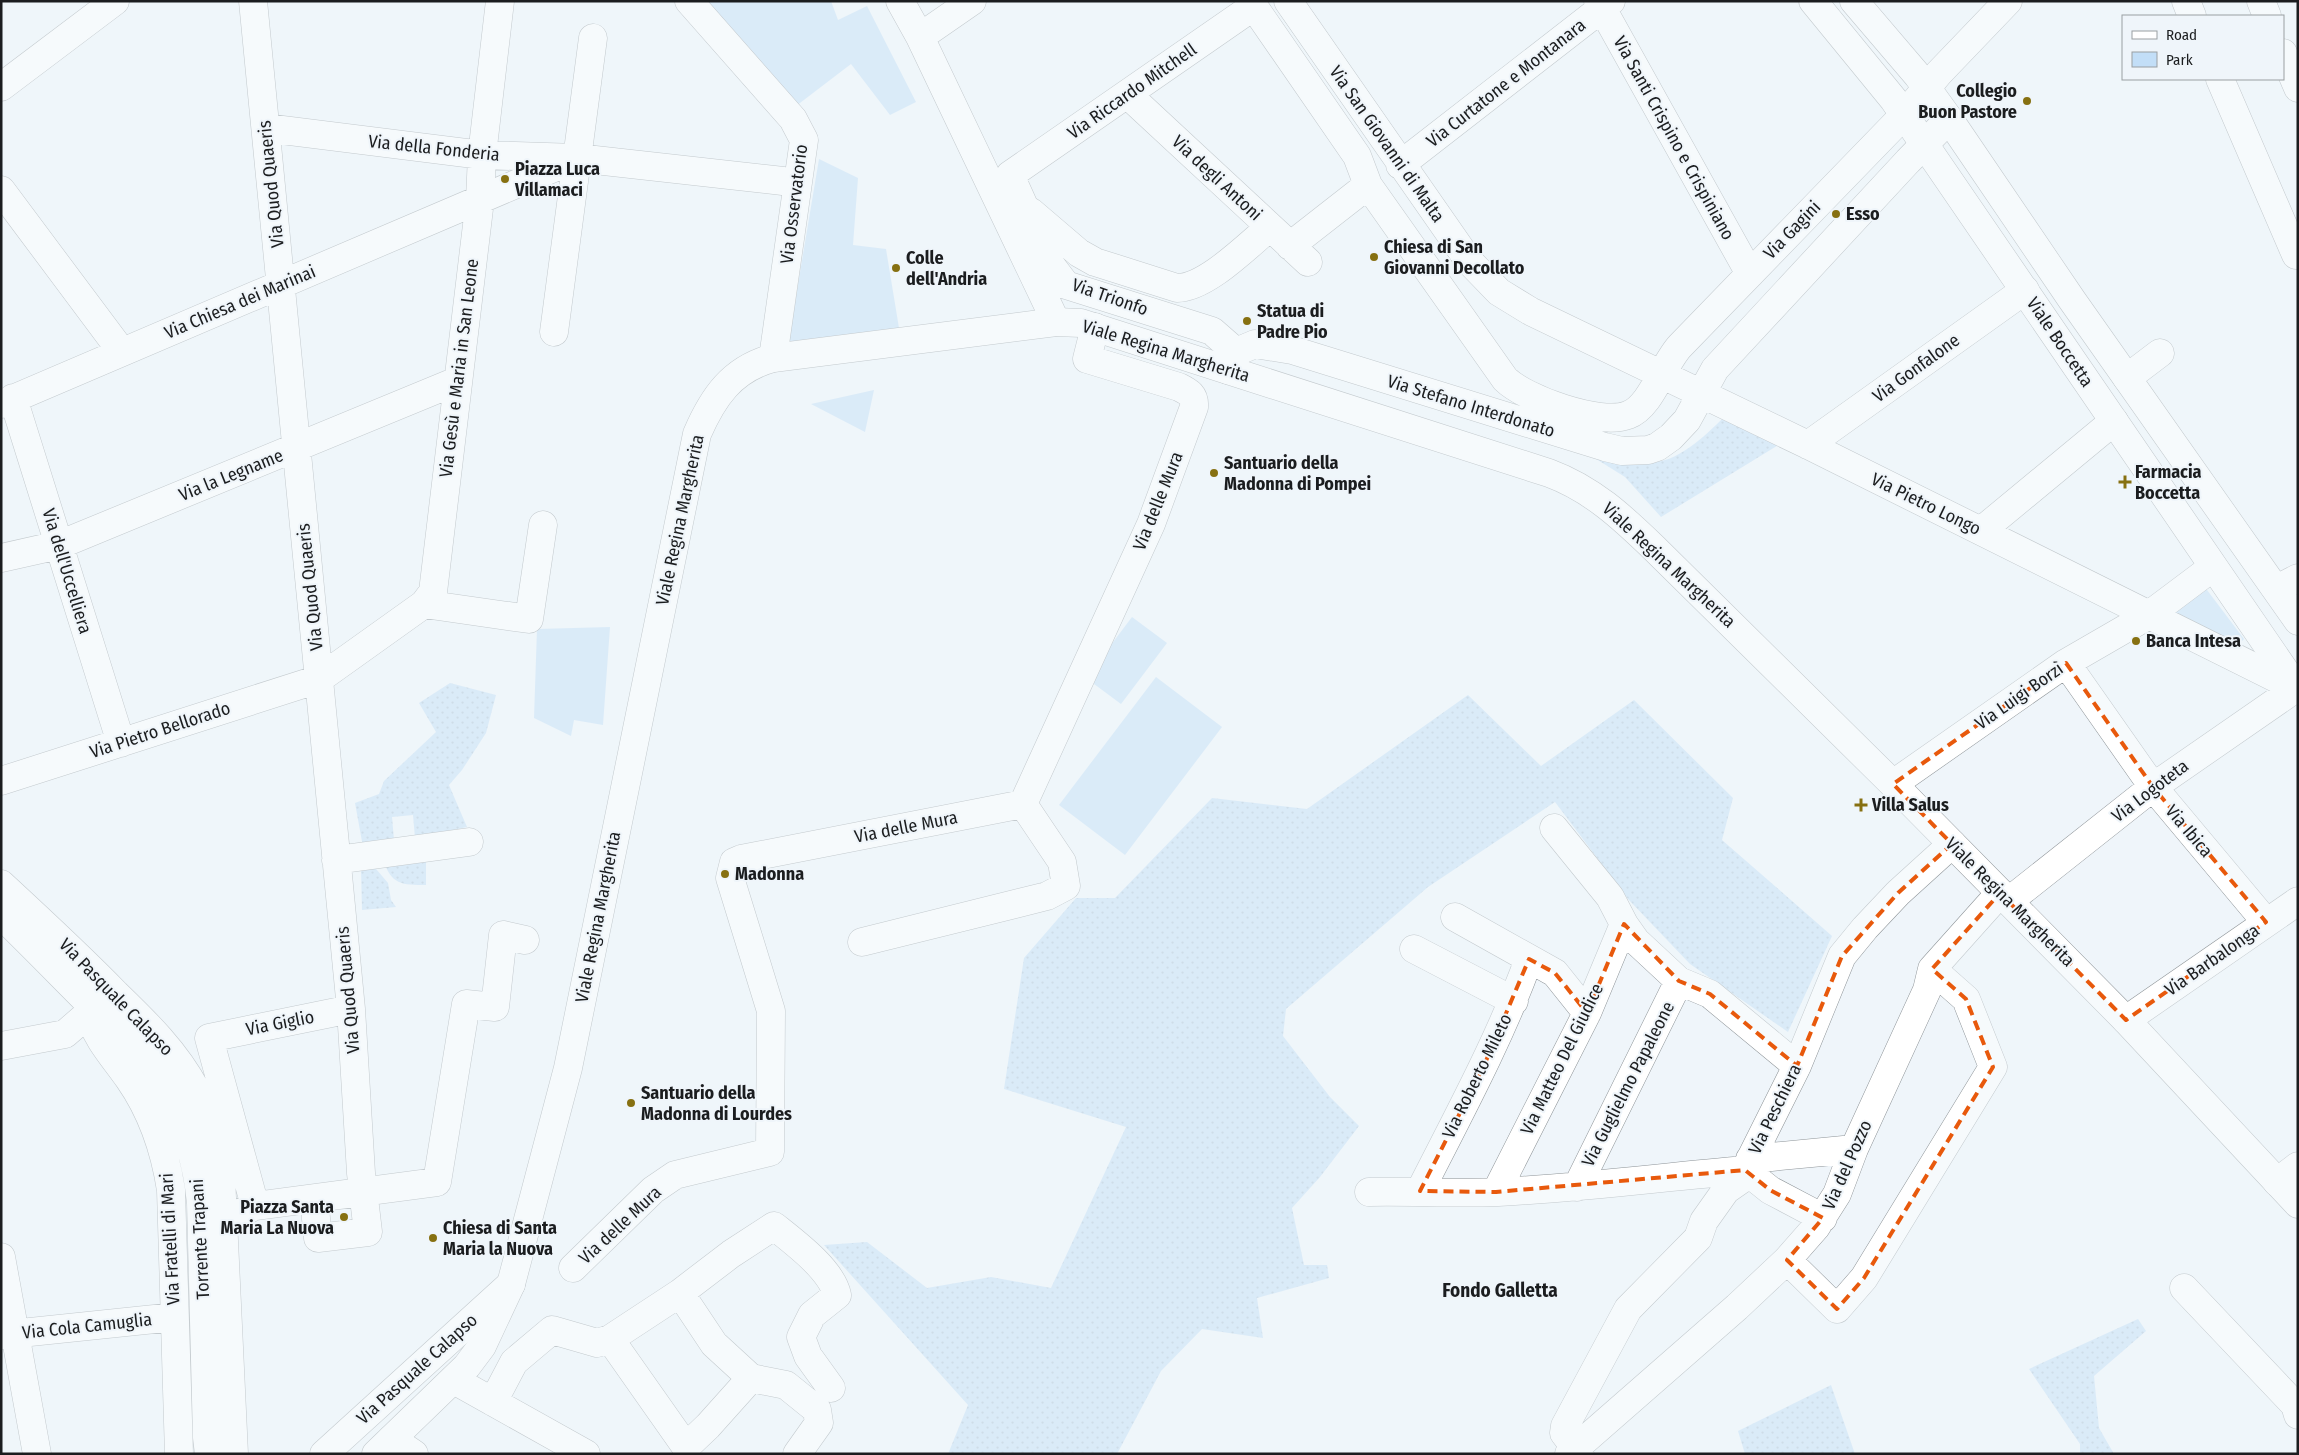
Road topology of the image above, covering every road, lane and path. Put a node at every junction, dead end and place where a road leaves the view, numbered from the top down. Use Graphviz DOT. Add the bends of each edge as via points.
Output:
graph roads {
  1 [pos="115,1"];
  2 [pos="253,1"];
  3 [pos="500,1"];
  4 [pos="689,1"];
  5 [pos="900,1"];
  6 [pos="972,1"];
  7 [pos="1288,1"];
  8 [pos="1813,1"];
  9 [pos="1854,1"];
  10 [pos="1989,1"];
  11 [pos="2008,1"];
  12 [pos="2186,1"];
  13 [pos="2261,1"];
  14 [pos="1604,4"];
  15 [pos="1243,6"];
  16 [pos="2192,15"];
  17 [pos="2267,15"];
  18 [pos="920,37"];
  19 [pos="593,38"];
  20 [pos="2284,55"];
  21 [pos="2220,80"];
  22 [pos="1922,82"];
  23 [pos="1,87"];
  24 [pos="2298,88"];
  25 [pos="1127,94"];
  26 [pos="1899,108"];
  27 [pos="1949,119"];
  28 [pos="266,128"];
  29 [pos="1924,144"];
  30 [pos="482,155"];
  31 [pos="577,158"];
  32 [pos="1400,165"];
  33 [pos="1010,175"];
  34 [pos="782,181"];
  35 [pos="1368,186"];
  36 [pos="1,190"];
  37 [pos="480,200"];
  38 [pos="1026,208"];
  39 [pos="1270,227"];
  40 [pos="2297,255"];
  41 [pos="1750,274"];
  42 [pos="281,284"];
  43 [pos="2025,290"];
  44 [pos="1056,322"];
  45 [pos="1095,327"];
  46 [pos="554,332"];
  47 [pos="122,352"];
  48 [pos="2160,353"];
  49 [pos="773,358"];
  50 [pos="1232,361"];
  51 [pos="1661,374"];
  52 [pos="2127,378"];
  53 [pos="457,381"];
  54 [pos="1702,394"];
  55 [pos="7,401"];
  56 [pos="2114,421"];
  57 [pos="1808,445"];
  58 [pos="296,448"];
  59 [pos="543,525"];
  60 [pos="1981,531"];
  61 [pos="59,545"];
  62 [pos="1,558"];
  63 [pos="2213,567"];
  64 [pos="2287,583"];
  65 [pos="424,604"];
  66 [pos="2149,615"];
  67 [pos="2298,621"];
  68 [pos="2066,663"];
  69 [pos="319,679"];
  70 [pos="2297,689"];
  71 [pos="121,742"];
  72 [pos="1,780"];
  73 [pos="1893,784"];
  74 [pos="2153,787"];
  75 [pos="1023,804"];
  76 [pos="1554,828"];
  77 [pos="469,842"];
  78 [pos="1952,844"];
  79 [pos="336,860"];
  80 [pos="1,884"];
  81 [pos="2004,897"];
  82 [pos="2298,901"];
  83 [pos="1,915"];
  84 [pos="1455,917"];
  85 [pos="2266,922"];
  86 [pos="1624,924"];
  87 [pos="1,930"];
  88 [pos="524,940"];
  89 [pos="862,942"];
  90 [pos="1414,949"];
  91 [pos="1529,958"];
  92 [pos="1932,970"];
  93 [pos="1679,981"];
  94 [pos="1514,1001"];
  95 [pos="351,1009"];
  96 [pos="1587,1013"];
  97 [pos="88,1014"];
  98 [pos="2126,1020"];
  99 [pos="1,1046"];
  100 [pos="1796,1066"];
  101 [pos="1854,1149"];
  102 [pos="2298,1166"];
  103 [pos="1748,1168"];
  104 [pos="2277,1182"];
  105 [pos="362,1183"];
  106 [pos="1577,1187"];
  107 [pos="1420,1191"];
  108 [pos="1369,1192"];
  109 [pos="1496,1192"];
  110 [pos="314,1199"];
  111 [pos="2298,1204"];
  112 [pos="255,1206"];
  113 [pos="1823,1218"];
  114 [pos="1,1257"];
  115 [pos="1787,1260"];
  116 [pos="574,1268"];
  117 [pos="511,1284"];
  118 [pos="2184,1288"];
  119 [pos="680,1293"];
  120 [pos="174,1317"];
  121 [pos="8,1334"];
  122 [pos="610,1339"];
  123 [pos="247,1363"];
  124 [pos="751,1378"];
  125 [pos="454,1380"];
  126 [pos="831,1388"];
  127 [pos="493,1402"];
  128 [pos="2298,1416"];
  129 [pos="384,1447"];
  130 [pos="1575,1452"];
  131 [pos="37,1454"];
  132 [pos="179,1454"];
  133 [pos="201,1454"];
  134 [pos="209,1454"];
  135 [pos="234,1454"];
  136 [pos="324,1454"];
  137 [pos="414,1454"];
  138 [pos="586,1454"];
  139 [pos="797,1454"];
  1 -- 23 [label="street"];
  2 -- 28 [label="street, Via Quod Quaeris"];
  3 -- 30 [label="street, Via Gesù e Maria in San Leone"];
  4 -- 49 [label="street, Via Osservatorio" via="794,119 804,140"];
  5 -- 18 [label="street"];
  6 -- 18 [label="street"];
  7 -- 32 [label="street, Via San Giovanni di Malta"];
  8 -- 26 [label="street, Viale Boccetta"];
  9 -- 22 [label="street, Viale Boccetta"];
  10 -- 22 [label="street"];
  11 -- 22 [label="street" via="1939,74"];
  12 -- 16 [label="street"];
  13 -- 17 [label="street"];
  14 -- 32 [label="street, Via Curtatone e Montanara"];
  14 -- 41 [label="street, Via Santi Crispino e Crispiniano"];
  15 -- 25 [label="street, Via Riccardo Mitchell"];
  15 -- 35 [label="street, Via Gagini" via="1357,156"];
  18 -- 44 [label="street"];
  19 -- 31 [label="street"];
  20 -- 24 [label="street"];
  21 -- 40 [label="street"];
  22 -- 26 [label="street, Via Gagini"];
  22 -- 27 [label="street, Viale Boccetta"];
  25 -- 33 [label="street, Via Riccardo Mitchell"];
  25 -- 39 [label="street, Via degli Antoni"];
  26 -- 29 [label="street, Viale Boccetta"];
  26 -- 41 [label="street, Via Gagini"];
  27 -- 29 [label="street"];
  27 -- 52 [label="street, Viale Boccetta"];
  28 -- 30 [label="street, Via della Fonderia"];
  28 -- 42 [label="street, Via Quod Quaeris"];
  29 -- 43 [label="street, Viale Boccetta"];
  29 -- 54 [label="street" via="1715,370"];
  30 -- 31 [label="street, Via della Fonderia"];
  30 -- 37 [label="street, Via Gesù e Maria in San Leone"];
  31 -- 34 [label="street, Via della Fonderia"];
  31 -- 37 [label="street"];
  31 -- 46 [label="street"];
  32 -- 51 [label="street, Via San Giovanni di Malta" via="1469,261 1499,292 1530,311"];
  33 -- 38 [label="street, Via Trionfo"];
  35 -- 39 [label="street, Via degli Antoni" via="1299,254"];
  35 -- 51 [label="street, Via Gagini" via="1513,387 1580,413 1621,417 1641,406"];
  36 -- 47 [label="street"];
  37 -- 42 [label="street, Via Chiesa dei Marinai"];
  37 -- 53 [label="street, Via Gesù e Maria in San Leone"];
  38 -- 39 [label="street" via="1079,253 1095,262 1177,288 1186,288 1204,280"];
  38 -- 50 [label="street, Via Trionfo" via="1050,264 1066,285 1212,331"];
  41 -- 51 [label="street, Via Gagini" via="1675,351"];
  42 -- 47 [label="street, Via Chiesa dei Marinai"];
  42 -- 58 [label="street, Via Quod Quaeris"];
  43 -- 56 [label="street, Viale Boccetta"];
  43 -- 57 [label="street, Via Gonfalone"];
  44 -- 45 [label="street, Viale Regina Margherita"];
  44 -- 49 [label="street, Viale Regina Margherita"];
  45 -- 50 [label="street, Viale Regina Margherita"];
  45 -- 75 [label="street, Via delle Mura" via="1087,359 1179,387 1192,395 1195,401 1150,524"];
  47 -- 55 [label="street, Via Chiesa dei Marinai"];
  48 -- 52 [label="street"];
  49 -- 117 [label="street, Viale Regina Margherita" via="746,368 732,378 705,415 697,434 568,1068"];
  50 -- 54 [label="street, Via Stefano Interdonato" via="1255,344 1292,350 1622,451 1648,450 1664,443 1687,420"];
  50 -- 73 [label="street, Viale Regina Margherita" via="1549,473 1587,490 1622,517"];
  51 -- 54 [label="street, Via San Giovanni di Malta"];
  52 -- 64 [label="street, Viale Boccetta"];
  53 -- 58 [label="street, Via la Legname"];
  53 -- 65 [label="street, Via Gesù e Maria in San Leone" via="433,592"];
  54 -- 57 [label="street, Via Pietro Longo"];
  55 -- 61 [label="street, Via dell'Uccelliera"];
  56 -- 60 [label="street"];
  56 -- 63 [label="street, Viale Boccetta"];
  57 -- 60 [label="street, Via Pietro Longo"];
  58 -- 61 [label="street, Via la Legname"];
  58 -- 69 [label="street, Via Quod Quaeris"];
  59 -- 65 [label="street" via="529,618"];
  60 -- 66 [label="street, Via Pietro Longo"];
  61 -- 62 [label="street, Via la Legname"];
  61 -- 71 [label="street, Via dell'Uccelliera"];
  63 -- 66 [label="street, Via Luigi Borzì"];
  63 -- 70 [label="street, Viale Boccetta"];
  64 -- 67 [label="street, Viale Boccetta"];
  65 -- 69 [label="street, Via Gesù e Maria in San Leone"];
  66 -- 68 [label="street, Via Luigi Borzì"];
  66 -- 70 [label="street, Via Pietro Longo"];
  68 -- 73 [label="street, Via Luigi Borzì"];
  68 -- 74 [label="street, Via Ibica"];
  69 -- 71 [label="street, Via Pietro Bellorado"];
  69 -- 79 [label="street, Via Quod Quaeris"];
  70 -- 74 [label="street, Via Logoteta"];
  71 -- 72 [label="street, Via Pietro Bellorado"];
  73 -- 78 [label="street, Viale Regina Margherita"];
  74 -- 81 [label="street, Via Logoteta"];
  74 -- 85 [label="street, Via Ibica"];
  75 -- 89 [label="street" via="1062,862 1066,886 1047,896"];
  75 -- 116 [label="street, Via delle Mura" via="734,862 730,878 772,1011 770,1152 675,1175 653,1190"];
  76 -- 86 [label="street" via="1610,897"];
  77 -- 79 [label="street"];
  78 -- 81 [label="street, Viale Regina Margherita"];
  78 -- 100 [label="street, Via Peschiera" via="1898,893 1842,956"];
  79 -- 95 [label="street, Via Quod Quaeris"];
  80 -- 135 [label="street, Via Pasquale Calapso" via="75,952 158,1036 190,1078 202,1102 215,1142 221,1177"];
  81 -- 92 [label="street, Via del Pozzo"];
  81 -- 98 [label="street, Viale Regina Margherita"];
  82 -- 85 [label="street, Via Barbalonga"];
  83 -- 134 [label="street, Torrente Trapani" via="140,1054 166,1092 182,1124 196,1166 200,1203"];
  84 -- 91 [label="street"];
  85 -- 98 [label="street, Via Barbalonga"];
  86 -- 93 [label="street" via="1636,941"];
  86 -- 96 [label="street, Via Matteo Del Giudice"];
  87 -- 97 [label="street"];
  88 -- 105 [label="street" via="503,935 495,1007 466,1004 437,1182"];
  90 -- 94 [label="street"];
  91 -- 94 [label="street, Via Roberto Mileto"];
  91 -- 96 [label="street" via="1555,973"];
  92 -- 101 [label="street, Via del Pozzo" via="1927,990"];
  92 -- 115 [label="street" via="1966,999 1993,1067 1864,1278 1837,1309"];
  93 -- 100 [label="street" via="1710,994"];
  93 -- 106 [label="street, Via Guglielmo Papaleone"];
  94 -- 107 [label="street, Via Roberto Mileto"];
  95 -- 105 [label="street, Via Quod Quaeris"];
  95 -- 112 [label="street, Via Giglio" via="209,1038"];
  96 -- 109 [label="street, Via Matteo Del Giudice"];
  97 -- 99 [label="street" via="65,1034"];
  97 -- 120 [label="street, Via Fratelli di Mari" via="97,1037 142,1100 163,1151 171,1190"];
  97 -- 133 [label="street" via="126,1054 155,1093 182,1157 189,1205"];
  98 -- 104 [label="street, Viale Regina Margherita"];
  100 -- 103 [label="street, Via Peschiera"];
  101 -- 103 [label="street"];
  101 -- 113 [label="street, Via del Pozzo" via="1837,1194"];
  102 -- 104 [label="street"];
  103 -- 106 [label="street, Via Peschiera"];
  103 -- 113 [label="street" via="1770,1190"];
  103 -- 130 [label="street" via="1726,1190 1704,1222 1698,1238 1628,1309 1565,1426 1564,1432"];
  104 -- 111 [label="street, Viale Regina Margherita"];
  105 -- 110 [label="street"];
  105 -- 110 [label="street, Via Quod Quaeris" via="368,1232 318,1238"];
  106 -- 109 [label="street, Via Peschiera"];
  107 -- 108 [label="street, Via Peschiera"];
  107 -- 109 [label="street, Via Peschiera"];
  110 -- 112 [label="street"];
  112 -- 123 [label="street" via="242,1212"];
  113 -- 115 [label="street, Via del Pozzo"];
  114 -- 121 [label="street"];
  115 -- 130 [label="street, Via del Pozzo"];
  117 -- 125 [label="street, Viale Regina Margherita" via="482,1346"];
  117 -- 136 [label="street, Via Pasquale Calapso"];
  118 -- 128 [label="street" via="2296,1405"];
  119 -- 122 [label="street"];
  119 -- 124 [label="street" via="714,1344"];
  119 -- 126 [label="street" via="774,1226 805,1251 835,1286 837,1294 812,1315 801,1337 808,1356"];
  120 -- 121 [label="street, Via Cola Camuglia"];
  120 -- 132 [label="street, Via Fratelli di Mari"];
  121 -- 131 [label="street"];
  122 -- 124 [label="street" via="686,1447"];
  122 -- 127 [label="street" via="597,1343 552,1330 514,1362"];
  124 -- 139 [label="street" via="786,1385 817,1410 819,1423"];
  125 -- 127 [label="street"];
  125 -- 129 [label="street, Viale Regina Margherita"];
  127 -- 138 [label="street"];
  129 -- 137 [label="street"];
}
